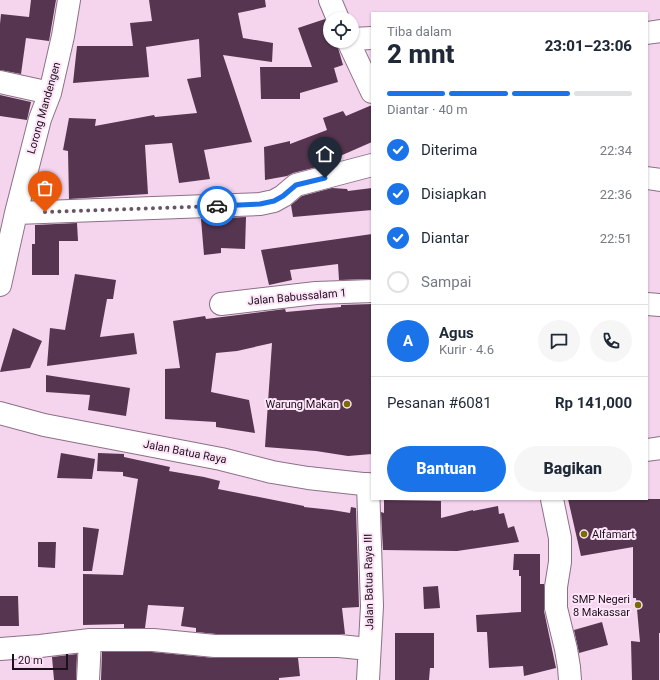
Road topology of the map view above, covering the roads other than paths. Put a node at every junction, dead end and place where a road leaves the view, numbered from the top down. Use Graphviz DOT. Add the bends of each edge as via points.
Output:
graph roads {
  1 [pos="69,0"];
  2 [pos="330,0"];
  3 [pos="335,12"];
  4 [pos="660,31"];
  5 [pos="648,33"];
  6 [pos="371,38"];
  7 [pos="359,39"];
  8 [pos="351,48"];
  9 [pos="0,82"];
  10 [pos="371,90"];
  11 [pos="50,93"];
  12 [pos="371,165"];
  13 [pos="648,178"];
  14 [pos="660,180"];
  15 [pos="16,213"];
  16 [pos="0,285"];
  17 [pos="371,291"];
  18 [pos="221,304"];
  19 [pos="648,304"];
  20 [pos="660,305"];
  21 [pos="0,413"];
  22 [pos="660,448"];
  23 [pos="648,450"];
  24 [pos="370,484"];
  25 [pos="552,500"];
  26 [pos="90,640"];
  27 [pos="0,648"];
  28 [pos="369,649"];
  29 [pos="88,680"];
  30 [pos="368,680"];
  31 [pos="570,680"];
  1 -- 11 [label="street, Lorong Mandengen"];
  2 -- 3 [label="street"];
  4 -- 5 [label="street"];
  6 -- 7 [label="street"];
  8 -- 10 [label="street"];
  9 -- 11 [label="street"];
  11 -- 15 [label="street, Lorong Mandengen" via="40,119"];
  12 -- 15 [label="street" via="296,185 274,201 260,204"];
  13 -- 14 [label="street"];
  15 -- 16 [label="street, Lorong Mandengen"];
  17 -- 18 [label="street, Jalan Babussalam 1" via="316,293"];
  19 -- 20 [label="street"];
  21 -- 24 [label="street, Jalan Batua Raya" via="44,425 221,459 272,472"];
  22 -- 23 [label="street"];
  24 -- 28 [label="street, Jalan Batua Raya III" via="369,552 372,606"];
  25 -- 31 [label="street" via="559,529 561,556 556,587 556,608 567,653"];
  26 -- 27 [label="street"];
  26 -- 28 [label="street" via="153,640 215,646 340,646"];
  26 -- 29 [label="street"];
  28 -- 30 [label="street, Jalan Batua Raya III"];
}
